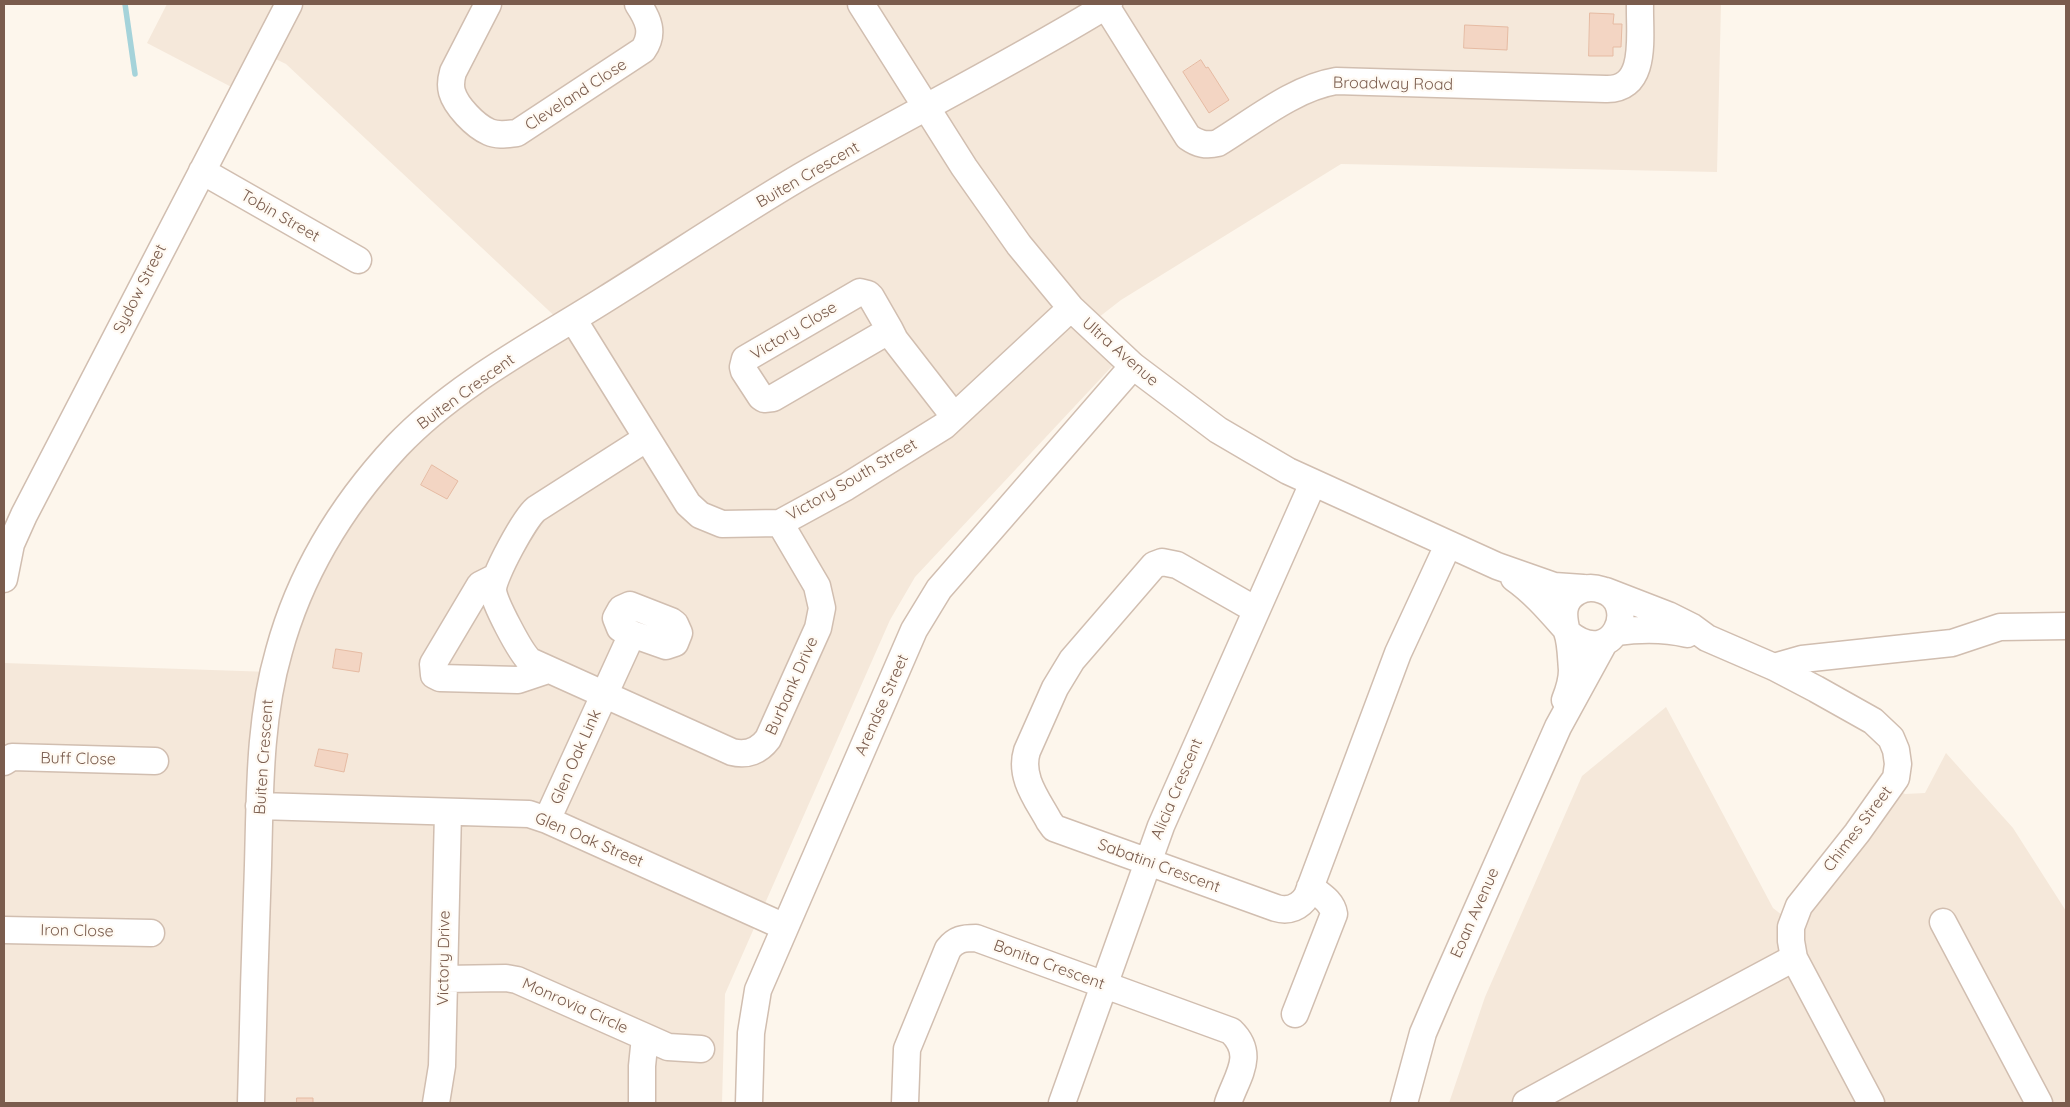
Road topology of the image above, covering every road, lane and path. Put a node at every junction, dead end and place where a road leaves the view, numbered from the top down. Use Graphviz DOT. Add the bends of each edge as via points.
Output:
graph roads {
  1 [pos="289,4"];
  2 [pos="488,4"];
  3 [pos="638,4"];
  4 [pos="861,4"];
  5 [pos="1640,4"];
  6 [pos="1107,5"];
  7 [pos="927,108"];
  8 [pos="202,171"];
  9 [pos="358,260"];
  10 [pos="1071,308"];
  11 [pos="573,319"];
  12 [pos="890,330"];
  13 [pos="1133,366"];
  14 [pos="954,416"];
  15 [pos="647,438"];
  16 [pos="1313,483"];
  17 [pos="780,523"];
  18 [pos="1448,545"];
  19 [pos="1497,566"];
  20 [pos="496,577"];
  21 [pos="4,580"];
  22 [pos="1595,590"];
  23 [pos="1256,610"];
  24 [pos="2066,626"];
  25 [pos="1567,631"];
  26 [pos="632,634"];
  27 [pos="1610,638"];
  28 [pos="1707,638"];
  29 [pos="1774,667"];
  30 [pos="548,670"];
  31 [pos="604,695"];
  32 [pos="1558,727"];
  33 [pos="154,761"];
  34 [pos="4,762"];
  35 [pos="259,806"];
  36 [pos="448,812"];
  37 [pos="547,820"];
  38 [pos="1147,862"];
  39 [pos="1310,888"];
  40 [pos="1943,922"];
  41 [pos="785,926"];
  42 [pos="4,930"];
  43 [pos="151,932"];
  44 [pos="1794,958"];
  45 [pos="444,979"];
  46 [pos="1103,985"];
  47 [pos="1296,1014"];
  48 [pos="645,1037"];
  49 [pos="701,1049"];
  50 [pos="251,1103"];
  51 [pos="436,1103"];
  52 [pos="642,1103"];
  53 [pos="749,1103"];
  54 [pos="905,1103"];
  55 [pos="1062,1103"];
  56 [pos="1228,1103"];
  57 [pos="1404,1103"];
  58 [pos="1526,1103"];
  59 [pos="1871,1103"];
  60 [pos="2039,1103"];
  1 -- 8 [label="street, Sydow Street"];
  2 -- 3 [label="street, Cleveland Close" via="453,72 451,83 460,106 488,132 500,135 516,133 643,50 650,30"];
  4 -- 7 [label="street, Ultra Avenue"];
  5 -- 6 [label="street, Broadway Road" via="1637,68 1631,80 1620,88 1336,81 1304,90 1218,143 1206,145 1188,138"];
  6 -- 7 [label="street, Buiten Crescent"];
  7 -- 10 [label="street, Ultra Avenue" via="991,206"];
  7 -- 11 [label="street, Buiten Crescent" via="800,177"];
  8 -- 9 [label="street, Tobin Street"];
  8 -- 21 [label="street, Sydow Street" via="17,529"];
  10 -- 13 [label="street, Ultra Avenue"];
  10 -- 14 [label="street, Victory South Street"];
  11 -- 15 [label="street, Victory South Street"];
  11 -- 35 [label="street, Buiten Crescent" via="433,412 398,445 346,510 319,552 291,612 278,651 263,732"];
  12 -- 12 [label="street, Victory Close" via="768,399 758,394 743,367 748,356 860,292 868,294"];
  12 -- 14 [label="street, Victory Close"];
  13 -- 16 [label="street, Ultra Avenue" via="1218,430"];
  13 -- 41 [label="street, Arendse Street" via="939,589 924,612"];
  14 -- 17 [label="street, Victory South Street" via="944,426 846,487"];
  15 -- 17 [label="street, Victory South Street" via="688,504 700,516 722,524"];
  15 -- 20 [label="street, Burbank Drive" via="531,513"];
  16 -- 18 [label="street, Ultra Avenue"];
  16 -- 23 [label="street, Alicia Crescent"];
  17 -- 31 [label="street, Burbank Drive" via="818,586 822,608 818,628 764,745 753,752 732,752"];
  18 -- 19 [label="street, Ultra Avenue"];
  18 -- 39 [label="street, Sabatini Crescent" via="1398,653"];
  19 -- 22 [label="street, Ultra Avenue" via="1554,586"];
  19 -- 25 [label="street, Ultra Avenue" via="1525,585"];
  20 -- 30 [label="street, Burbank Drive" via="495,600 522,654"];
  20 -- 30 [label="street, Burbank Drive" via="480,586 433,664 434,674 440,678 518,680"];
  22 -- 25 [label="street" via="1572,595 1565,605 1563,617"];
  22 -- 27 [label="street" via="1615,599 1620,610 1620,621"];
  22 -- 28 [label="street, Chimes Street" via="1668,615"];
  23 -- 38 [label="street, Alicia Crescent"];
  23 -- 38 [label="street, Sabatini Crescent" via="1178,565 1162,562 1154,565 1072,660 1049,699 1024,766 1027,780 1051,825"];
  24 -- 29 [label="street" via="2000,627 1952,643 1802,659"];
  25 -- 27 [label="street" via="1579,642 1591,645"];
  25 -- 32 [label="street, Eoan Avenue" via="1572,672"];
  26 -- 31 [label="street"];
  27 -- 28 [label="street, Chimes Street" via="1632,630 1663,629"];
  27 -- 32 [label="street, Eoan Avenue"];
  28 -- 29 [label="street, Chimes Street"];
  29 -- 44 [label="street, Chimes Street" via="1873,722 1890,738 1898,764 1896,778 1888,792 1799,906 1791,927"];
  30 -- 31 [label="street, Burbank Drive"];
  31 -- 37 [label="street, Glen Oak Link"];
  32 -- 57 [label="street, Eoan Avenue" via="1440,991 1423,1033"];
  33 -- 34 [label="street, Buff Close" via="12,757"];
  35 -- 36 [label="street, Glen Oak Street"];
  35 -- 50 [label="street, Buiten Crescent"];
  36 -- 37 [label="street, Glen Oak Street" via="529,814"];
  36 -- 45 [label="street, Victory Drive"];
  37 -- 41 [label="street, Glen Oak Street"];
  38 -- 39 [label="street, Sabatini Crescent" via="1281,910 1299,906"];
  38 -- 46 [label="street, Alicia Crescent"];
  39 -- 47 [label="street" via="1329,902 1334,914"];
  40 -- 60 [label="street"];
  41 -- 53 [label="street, Arendse Street" via="763,976 755,1004"];
  42 -- 43 [label="street, Iron Close"];
  44 -- 58 [label="street"];
  44 -- 59 [label="street, Chimes Street"];
  45 -- 48 [label="street, Monrovia Circle" via="517,980"];
  45 -- 51 [label="street, Victory Drive" via="442,1066"];
  46 -- 54 [label="street, Bonita Crescent" via="976,938 954,941 907,1049"];
  46 -- 55 [label="street, Alicia Crescent"];
  46 -- 56 [label="street, Bonita Crescent" via="1231,1031 1240,1039 1245,1057"];
  48 -- 49 [label="street, Monrovia Circle" via="668,1047"];
  48 -- 52 [label="street, Monrovia Circle"];
}
